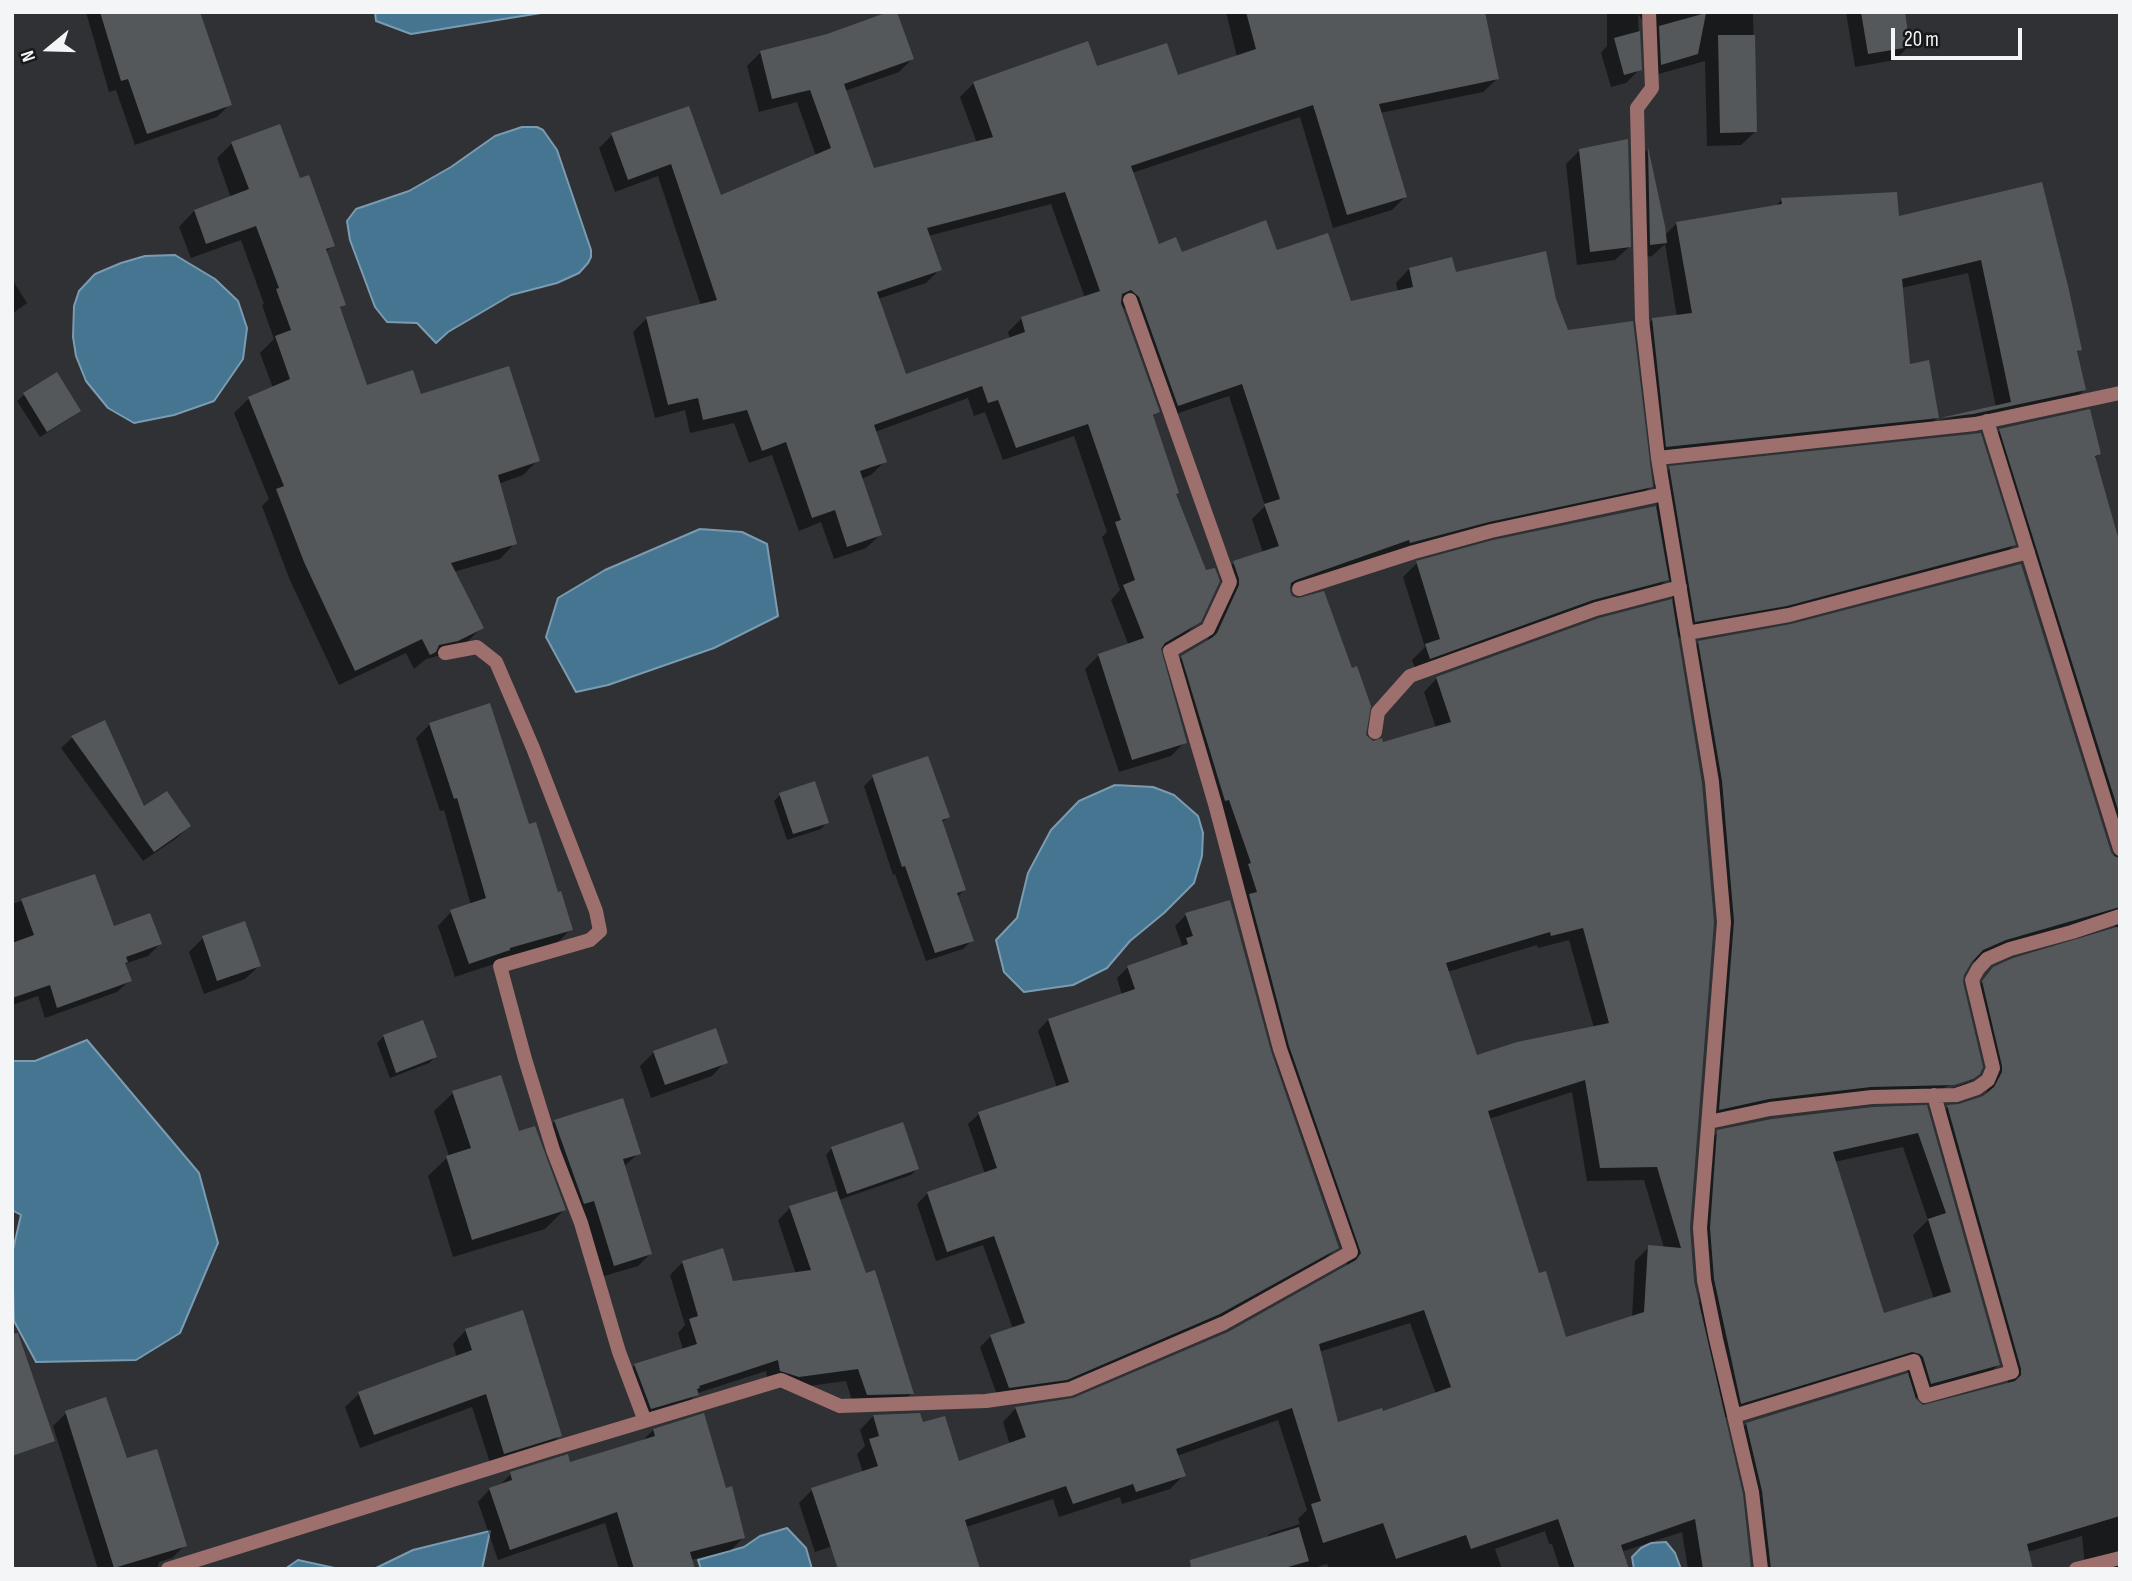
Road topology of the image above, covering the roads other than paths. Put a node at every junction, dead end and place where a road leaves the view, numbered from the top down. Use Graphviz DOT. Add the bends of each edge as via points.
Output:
graph roads {
  1 [pos="1649,12"];
  2 [pos="1130,300"];
  3 [pos="2120,393"];
  4 [pos="1987,421"];
  5 [pos="1658,458"];
  6 [pos="1664,494"];
  7 [pos="2028,552"];
  8 [pos="1680,587"];
  9 [pos="1299,589"];
  10 [pos="1687,633"];
  11 [pos="445,653"];
  12 [pos="1375,732"];
  13 [pos="2120,849"];
  14 [pos="2120,916"];
  15 [pos="1934,1095"];
  16 [pos="1709,1122"];
  17 [pos="1734,1416"];
  18 [pos="645,1421"];
  19 [pos="2120,1558"];
  20 [pos="169,1569"];
  21 [pos="1761,1569"];
  22 [pos="2076,1569"];
  1 -- 5 [label="street" via="1652,88 1637,108 1642,319"];
  2 -- 18 [label="street" via="1230,582 1208,629 1170,651 1280,1049 1351,1252 1224,1324 1070,1389 986,1401 840,1406 781,1380"];
  3 -- 4 [label="street"];
  4 -- 5 [label="street"];
  4 -- 7 [label="street"];
  5 -- 6 [label="street"];
  6 -- 8 [label="street"];
  6 -- 9 [label="street" via="1491,531"];
  7 -- 10 [label="street" via="1789,615"];
  7 -- 13 [label="street"];
  8 -- 10 [label="street"];
  8 -- 12 [label="street" via="1596,609 1410,676 1378,712"];
  10 -- 16 [label="street" via="1712,782 1724,922"];
  11 -- 18 [label="street" via="477,647 496,662 596,911 600,931 590,940 500,966 553,1150"];
  14 -- 15 [label="street" via="1987,959 1972,980 1993,1068 1988,1080 1977,1087 1956,1095"];
  15 -- 16 [label="street" via="1872,1097"];
  15 -- 17 [label="street" via="2012,1372 1925,1396 1914,1361"];
  16 -- 17 [label="street" via="1700,1228 1707,1292"];
  17 -- 21 [label="street" via="1752,1492"];
  18 -- 20 [label="street"];
  19 -- 22 [label="street"];
}
